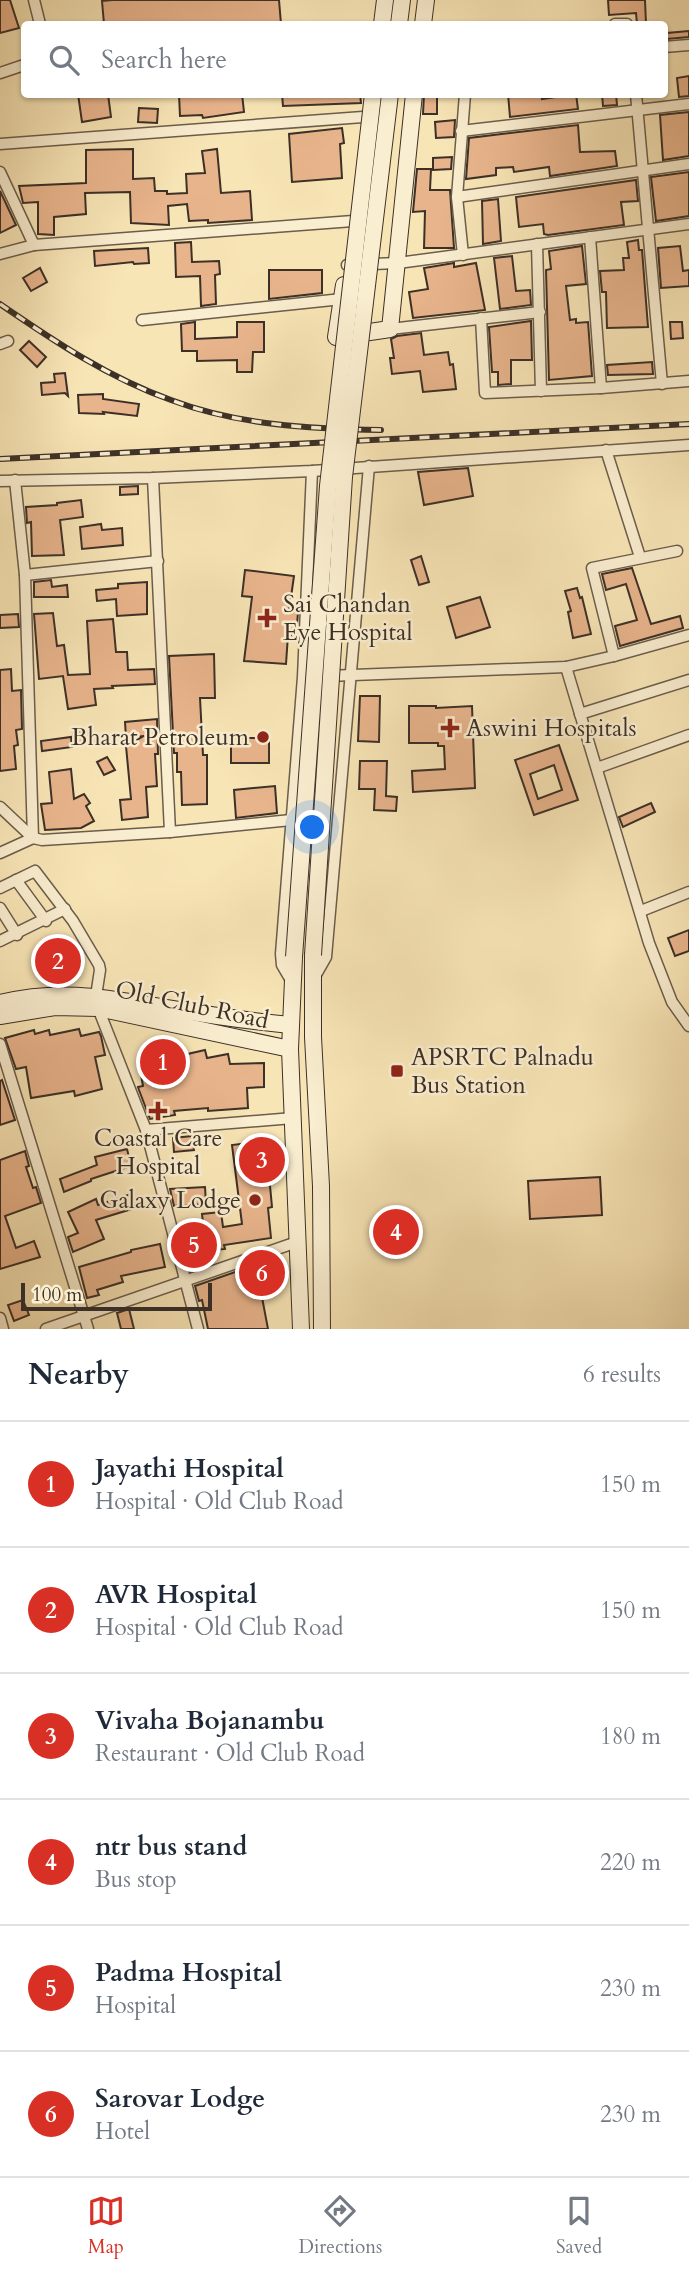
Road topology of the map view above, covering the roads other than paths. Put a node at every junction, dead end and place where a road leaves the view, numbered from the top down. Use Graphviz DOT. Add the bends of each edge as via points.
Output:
graph roads {
  1 [pos="34,0"];
  2 [pos="376,0"];
  3 [pos="385,0"];
  4 [pos="402,0"];
  5 [pos="426,0"];
  6 [pos="39,21"];
  7 [pos="373,21"];
  8 [pos="382,21"];
  9 [pos="399,21"];
  10 [pos="424,21"];
  11 [pos="689,45"];
  12 [pos="668,47"];
  13 [pos="21,66"];
  14 [pos="0,73"];
  15 [pos="365,98"];
  16 [pos="373,98"];
  17 [pos="390,98"];
  18 [pos="414,98"];
  19 [pos="464,98"];
  20 [pos="636,98"];
  21 [pos="689,104"];
  22 [pos="638,110"];
  23 [pos="363,117"];
  24 [pos="461,131"];
  25 [pos="0,144"];
  26 [pos="689,164"];
  27 [pos="643,169"];
  28 [pos="0,172"];
  29 [pos="457,197"];
  30 [pos="352,221"];
  31 [pos="689,224"];
  32 [pos="648,229"];
  33 [pos="590,237"];
  34 [pos="537,244"];
  35 [pos="34,245"];
  36 [pos="0,254"];
  37 [pos="463,255"];
  38 [pos="398,263"];
  39 [pos="347,265"];
  40 [pos="342,299"];
  41 [pos="541,312"];
  42 [pos="481,318"];
  43 [pos="142,320"];
  44 [pos="390,329"];
  45 [pos="689,382"];
  46 [pos="662,384"];
  47 [pos="601,388"];
  48 [pos="541,391"];
  49 [pos="689,445"];
  50 [pos="606,450"];
  51 [pos="369,466"];
  52 [pos="312,471"];
  53 [pos="153,478"];
  54 [pos="15,480"];
  55 [pos="0,481"];
  56 [pos="677,551"];
  57 [pos="640,557"];
  58 [pos="158,561"];
  59 [pos="25,575"];
  60 [pos="689,635"];
  61 [pos="614,656"];
  62 [pos="566,667"];
  63 [pos="352,674"];
  64 [pos="303,677"];
  65 [pos="689,680"];
  66 [pos="580,714"];
  67 [pos="689,735"];
  68 [pos="597,768"];
  69 [pos="0,807"];
  70 [pos="291,820"];
  71 [pos="170,832"];
  72 [pos="33,838"];
  73 [pos="0,853"];
  74 [pos="16,880"];
  75 [pos="0,888"];
  76 [pos="689,892"];
  77 [pos="0,908"];
  78 [pos="65,909"];
  79 [pos="641,911"];
  80 [pos="46,920"];
  81 [pos="17,935"];
  82 [pos="0,941"];
  83 [pos="313,981"];
  84 [pos="292,982"];
  85 [pos="97,1002"];
  86 [pos="0,1003"];
  87 [pos="0,1016"];
  88 [pos="290,1025"];
  89 [pos="689,1026"];
  90 [pos="0,1044"];
  91 [pos="290,1049"];
  92 [pos="293,1118"];
  93 [pos="146,1130"];
  94 [pos="297,1242"];
  95 [pos="184,1281"];
  96 [pos="84,1315"];
  97 [pos="0,1318"];
  98 [pos="4,1329"];
  99 [pos="46,1329"];
  100 [pos="88,1329"];
  101 [pos="198,1329"];
  102 [pos="301,1329"];
  103 [pos="322,1329"];
  1 -- 6 [label="street"];
  2 -- 7 [label="main road"];
  3 -- 8 [label="main road"];
  4 -- 9 [label="main road"];
  5 -- 10 [label="main road"];
  11 -- 12 [label="street"];
  13 -- 14 [label="street"];
  15 -- 23 [label="main road"];
  16 -- 84 [label="main road, bridge" via="328,486"];
  17 -- 83 [label="main road, bridge" via="344,477"];
  18 -- 38 [label="main road"];
  19 -- 24 [label="street"];
  20 -- 22 [label="street"];
  21 -- 22 [label="street"];
  22 -- 24 [label="street"];
  22 -- 27 [label="street"];
  23 -- 25 [label="street"];
  23 -- 30 [label="main road"];
  24 -- 29 [label="street"];
  26 -- 27 [label="street"];
  27 -- 29 [label="street"];
  27 -- 32 [label="street"];
  28 -- 35 [label="street"];
  29 -- 37 [label="street"];
  30 -- 35 [label="street"];
  30 -- 39 [label="main road"];
  31 -- 32 [label="street"];
  32 -- 33 [label="street"];
  32 -- 46 [label="street"];
  33 -- 34 [label="street"];
  33 -- 47 [label="street"];
  34 -- 37 [label="street"];
  34 -- 41 [label="street"];
  35 -- 36 [label="street"];
  37 -- 38 [label="street"];
  38 -- 39 [label="street"];
  38 -- 44 [label="main road"];
  39 -- 40 [label="main road"];
  40 -- 43 [label="street"];
  40 -- 44 [label="main road" via="336,337"];
  41 -- 42 [label="street"];
  41 -- 48 [label="street"];
  42 -- 44 [label="street"];
  42 -- 48 [label="street" via="485,393"];
  45 -- 46 [label="street"];
  46 -- 47 [label="street"];
  47 -- 48 [label="street"];
  49 -- 50 [label="street"];
  50 -- 51 [label="street"];
  50 -- 57 [label="street"];
  51 -- 52 [label="street"];
  51 -- 63 [label="street"];
  52 -- 53 [label="street"];
  52 -- 64 [label="street"];
  53 -- 54 [label="street"];
  53 -- 58 [label="street"];
  54 -- 55 [label="street"];
  54 -- 59 [label="street"];
  56 -- 57 [label="street"];
  57 -- 61 [label="street" via="592,568"];
  58 -- 59 [label="street"];
  58 -- 71 [label="street"];
  59 -- 72 [label="street"];
  60 -- 61 [label="street"];
  61 -- 62 [label="street"];
  62 -- 63 [label="street"];
  62 -- 66 [label="street"];
  63 -- 64 [label="street"];
  63 -- 83 [label="street" via="326,957"];
  64 -- 70 [label="street"];
  65 -- 66 [label="street"];
  66 -- 68 [label="street"];
  67 -- 68 [label="street"];
  68 -- 79 [label="street"];
  69 -- 72 [label="street"];
  70 -- 71 [label="street"];
  70 -- 84 [label="street" via="281,954"];
  71 -- 72 [label="street"];
  72 -- 73 [label="street"];
  74 -- 75 [label="street"];
  74 -- 78 [label="street" via="35,871"];
  74 -- 80 [label="street"];
  76 -- 79 [label="street"];
  77 -- 81 [label="street"];
  78 -- 80 [label="street"];
  78 -- 85 [label="street" via="99,965"];
  79 -- 89 [label="street" via="672,1002"];
  80 -- 81 [label="street"];
  81 -- 82 [label="street"];
  83 -- 103 [label="main road"];
  84 -- 88 [label="main road"];
  85 -- 86 [label="main road, Old Club Road" via="48,995"];
  85 -- 87 [label="main road, Old Club Road"];
  85 -- 88 [label="main road, Old Club Road"];
  85 -- 91 [label="main road, Old Club Road"];
  85 -- 93 [label="street"];
  88 -- 91 [label="main road"];
  90 -- 96 [label="street"];
  91 -- 92 [label="main road"];
  92 -- 93 [label="street"];
  92 -- 94 [label="main road"];
  93 -- 95 [label="street"];
  94 -- 95 [label="street"];
  94 -- 102 [label="main road"];
  95 -- 96 [label="street"];
  95 -- 101 [label="street"];
  96 -- 99 [label="street"];
  96 -- 100 [label="street"];
  97 -- 98 [label="street"];
}
